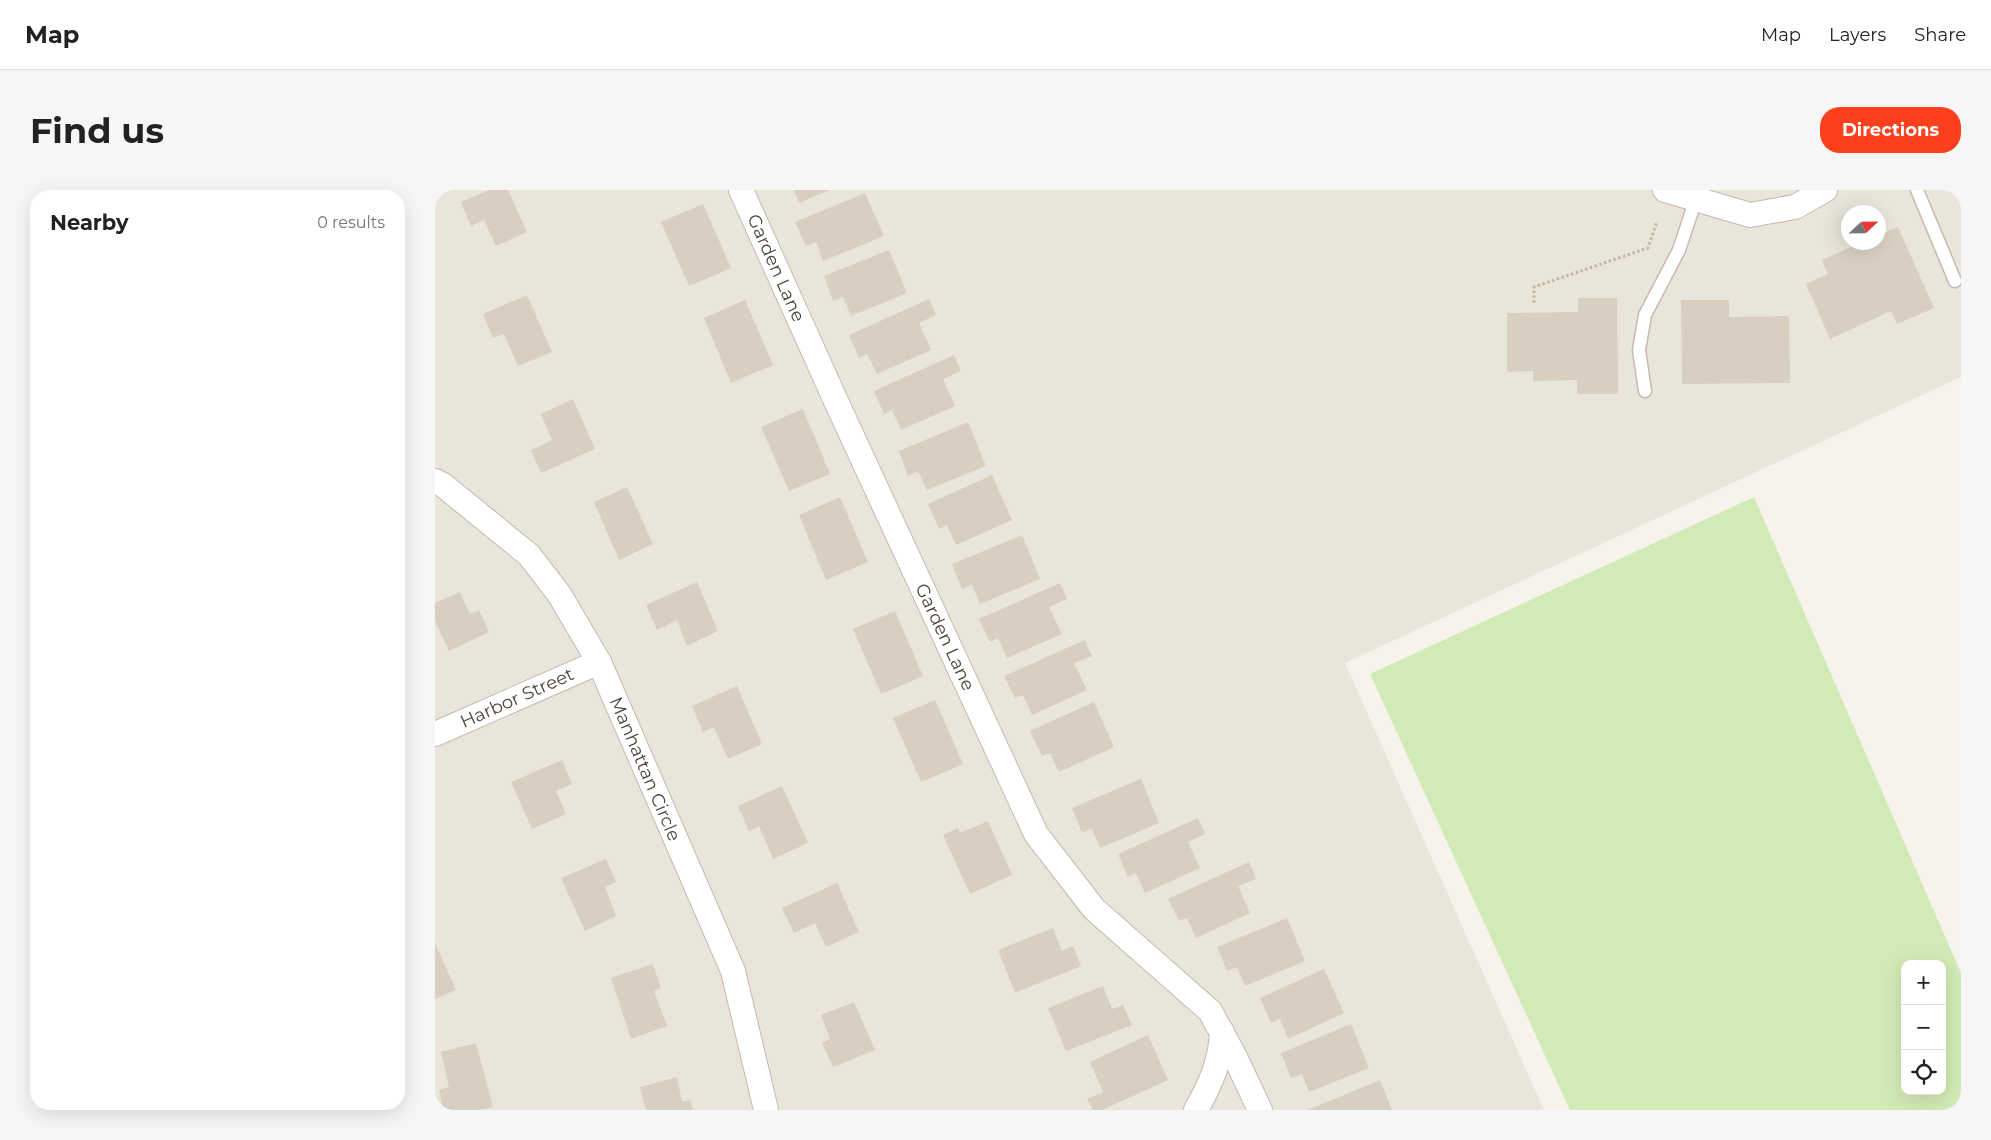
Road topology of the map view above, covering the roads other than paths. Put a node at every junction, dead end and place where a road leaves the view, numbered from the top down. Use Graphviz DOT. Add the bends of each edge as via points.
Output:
graph roads {
  1 [pos="741,190"];
  2 [pos="1665,190"];
  3 [pos="1825,190"];
  4 [pos="1917,190"];
  5 [pos="1696,199"];
  6 [pos="1955,281"];
  7 [pos="1645,391"];
  8 [pos="435,481"];
  9 [pos="599,662"];
  10 [pos="435,734"];
  11 [pos="1222,1032"];
  12 [pos="766,1110"];
  13 [pos="1196,1110"];
  14 [pos="1260,1110"];
  1 -- 11 [label="street, Garden Lane" via="1036,834 1094,909 1210,1012"];
  2 -- 5 [label="street"];
  3 -- 5 [label="street" via="1795,207 1750,215"];
  4 -- 6 [label="lane"];
  5 -- 7 [label="lane" via="1679,250 1645,315 1639,350"];
  8 -- 9 [label="street, Manhattan Circle" via="529,555 559,594"];
  9 -- 10 [label="street, Harbor Street"];
  9 -- 12 [label="street, Manhattan Circle" via="733,971"];
  11 -- 13 [label="street" via="1215,1071"];
  11 -- 14 [label="street, Garden Lane"];
}
